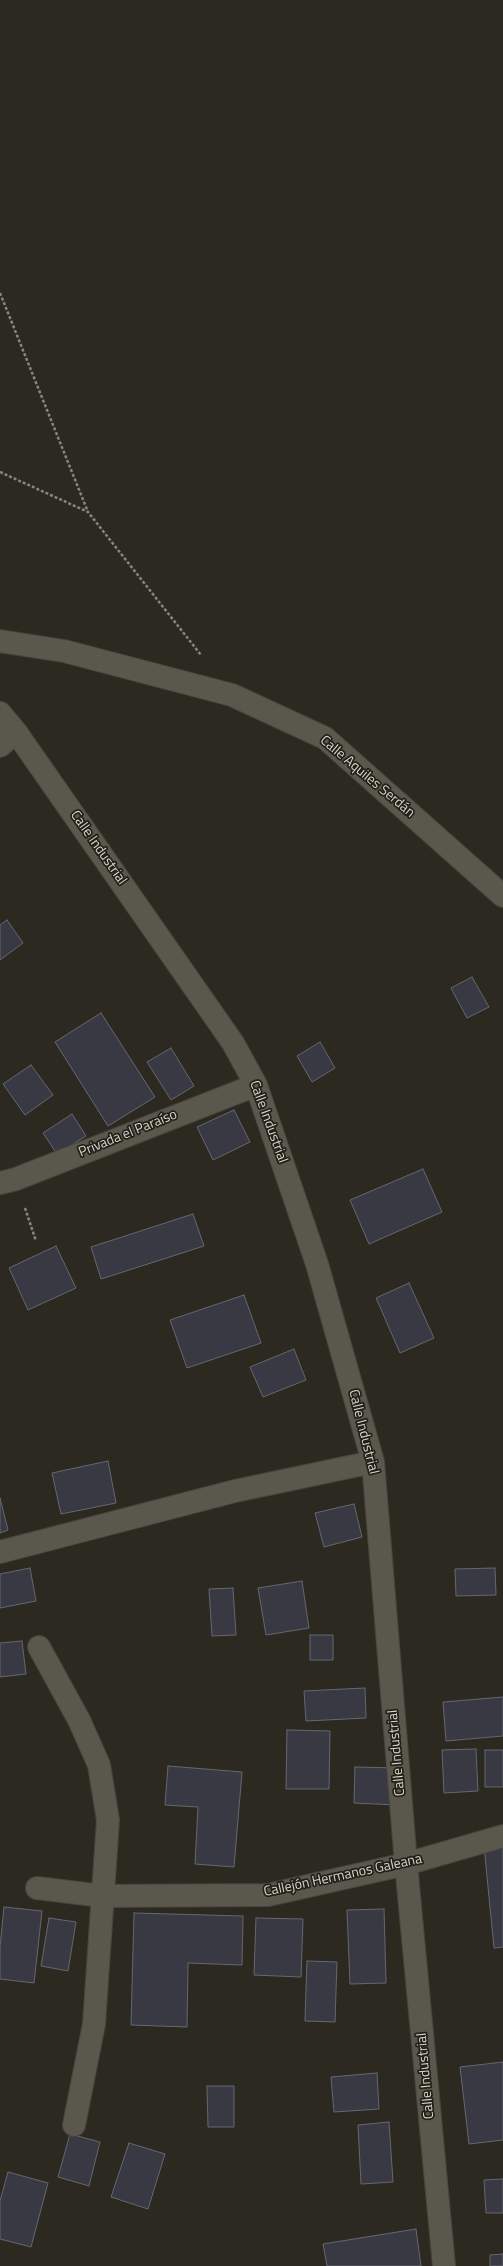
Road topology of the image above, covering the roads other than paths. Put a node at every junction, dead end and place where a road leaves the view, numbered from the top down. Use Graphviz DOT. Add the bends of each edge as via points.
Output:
graph roads {
  1 [pos="0,641"];
  2 [pos="0,713"];
  3 [pos="16,732"];
  4 [pos="0,746"];
  5 [pos="503,896"];
  6 [pos="256,1085"];
  7 [pos="0,1183"];
  8 [pos="373,1462"];
  9 [pos="0,1552"];
  10 [pos="39,1647"];
  11 [pos="503,1836"];
  12 [pos="406,1864"];
  13 [pos="37,1888"];
  14 [pos="102,1896"];
  15 [pos="74,2125"];
  16 [pos="444,2266"];
  1 -- 5 [label="street, Calle Aquiles Serdán" via="64,651 232,695 325,738"];
  2 -- 3 [label="street, Calle Industrial"];
  3 -- 4 [label="street"];
  3 -- 6 [label="street, Calle Industrial" via="228,1037"];
  6 -- 7 [label="street, Privada el Paraíso"];
  6 -- 8 [label="street, Calle Industrial" via="317,1264"];
  8 -- 9 [label="street" via="235,1491"];
  8 -- 12 [label="street, Calle Industrial"];
  10 -- 14 [label="street" via="79,1720 99,1766 108,1820"];
  11 -- 12 [label="street, Callejón Hermanos Galeana"];
  12 -- 14 [label="street, Callejón Hermanos Galeana" via="268,1895"];
  12 -- 16 [label="street, Calle Industrial"];
  13 -- 14 [label="street, Callejón Hermanos Galeana"];
  14 -- 15 [label="street" via="94,2024"];
}
